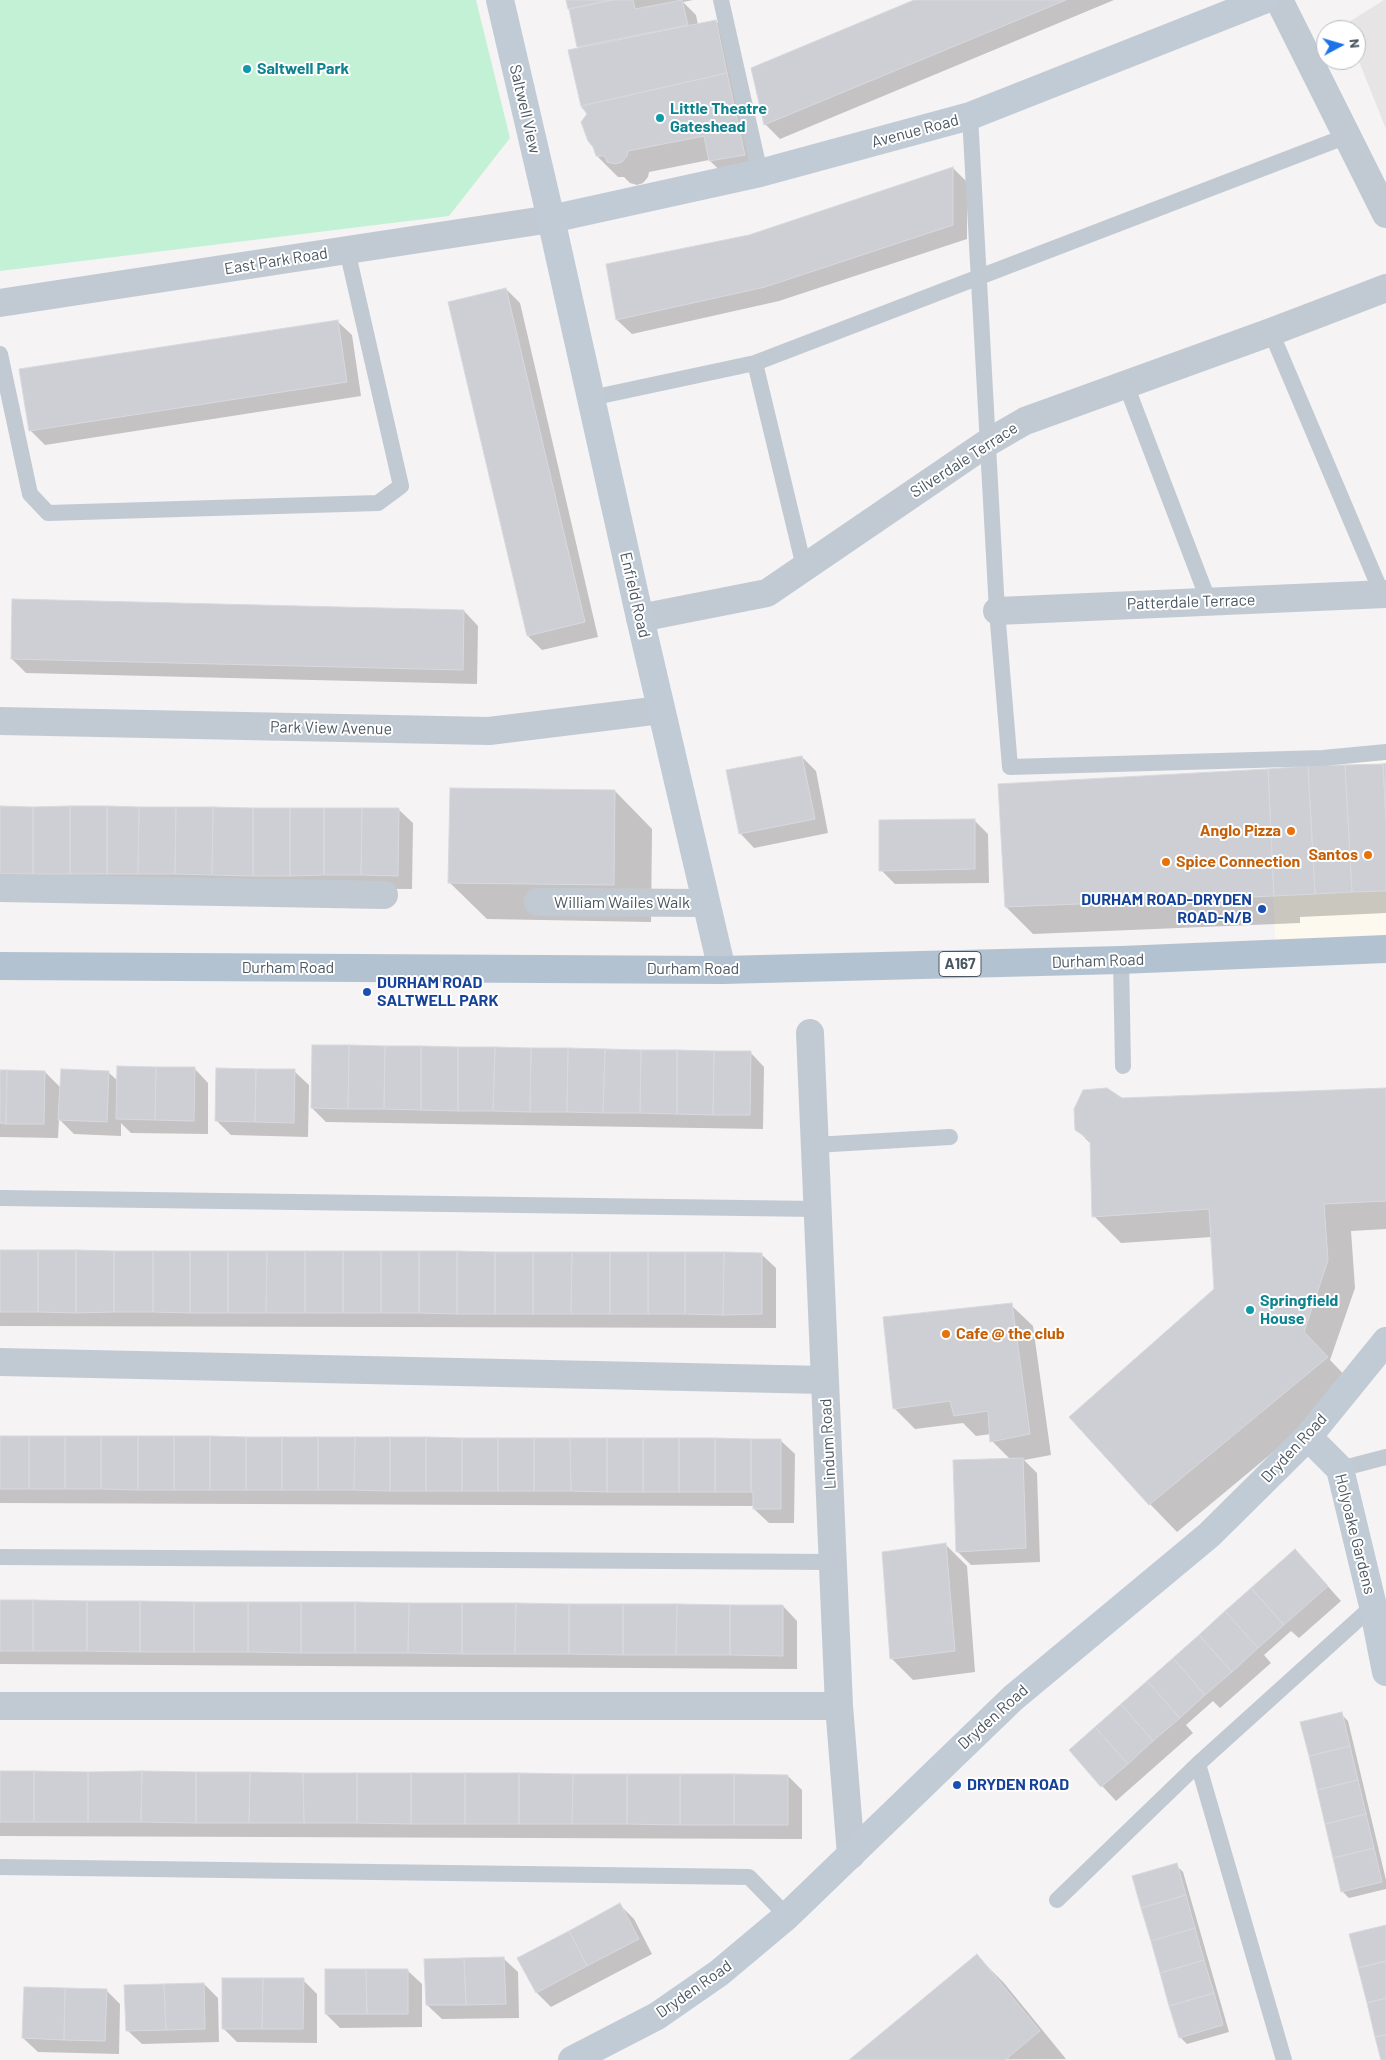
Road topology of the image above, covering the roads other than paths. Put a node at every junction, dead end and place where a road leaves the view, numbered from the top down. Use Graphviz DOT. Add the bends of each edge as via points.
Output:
graph roads {
  1 [pos="500,0"];
  2 [pos="721,0"];
  3 [pos="1264,0"];
  4 [pos="1280,0"];
  5 [pos="970,116"];
  6 [pos="1347,136"];
  7 [pos="760,173"];
  8 [pos="1386,214"];
  9 [pos="551,219"];
  10 [pos="347,250"];
  11 [pos="978,278"];
  12 [pos="1386,288"];
  13 [pos="0,303"];
  14 [pos="1271,332"];
  15 [pos="0,354"];
  16 [pos="755,362"];
  17 [pos="1126,385"];
  18 [pos="591,398"];
  19 [pos="987,443"];
  20 [pos="804,567"];
  21 [pos="1384,594"];
  22 [pos="1209,602"];
  23 [pos="997,611"];
  24 [pos="640,618"];
  25 [pos="661,710"];
  26 [pos="0,721"];
  27 [pos="1386,752"];
  28 [pos="0,888"];
  29 [pos="384,895"];
  30 [pos="538,902"];
  31 [pos="706,903"];
  32 [pos="1386,949"];
  33 [pos="1121,960"];
  34 [pos="0,966"];
  35 [pos="722,970"];
  36 [pos="810,1033"];
  37 [pos="1123,1066"];
  38 [pos="950,1137"];
  39 [pos="815,1145"];
  40 [pos="0,1198"];
  41 [pos="817,1210"];
  42 [pos="1386,1341"];
  43 [pos="0,1362"];
  44 [pos="824,1380"];
  45 [pos="1308,1437"];
  46 [pos="1386,1457"];
  47 [pos="1340,1469"];
  48 [pos="0,1557"];
  49 [pos="833,1562"];
  50 [pos="1373,1606"];
  51 [pos="1386,1672"];
  52 [pos="0,1706"];
  53 [pos="839,1706"];
  54 [pos="1198,1764"];
  55 [pos="851,1855"];
  56 [pos="0,1867"];
  57 [pos="1057,1900"];
  58 [pos="787,1916"];
  59 [pos="572,2060"];
  60 [pos="1284,2060"];
  1 -- 9 [label="street, Saltwell View"];
  2 -- 7 [label="lane"];
  3 -- 5 [label="street, Avenue Road"];
  4 -- 6 [label="street"];
  5 -- 7 [label="street, Avenue Road"];
  5 -- 11 [label="lane"];
  6 -- 8 [label="street"];
  6 -- 11 [label="lane"];
  7 -- 9 [label="street, Avenue Road"];
  9 -- 10 [label="street, East Park Road"];
  9 -- 18 [label="street, Enfield Road"];
  10 -- 13 [label="street, East Park Road"];
  10 -- 15 [label="lane" via="401,486 378,503 48,513 30,494"];
  11 -- 16 [label="lane"];
  11 -- 19 [label="lane"];
  12 -- 14 [label="street, Silverdale Terrace"];
  14 -- 17 [label="street, Silverdale Terrace"];
  14 -- 21 [label="lane"];
  16 -- 18 [label="lane"];
  16 -- 20 [label="lane"];
  17 -- 19 [label="street, Silverdale Terrace" via="1025,421"];
  17 -- 22 [label="lane"];
  18 -- 24 [label="street, Enfield Road"];
  19 -- 20 [label="street, Silverdale Terrace"];
  19 -- 23 [label="lane"];
  20 -- 24 [label="street, Silverdale Terrace" via="767,593"];
  21 -- 22 [label="street, Patterdale Terrace"];
  22 -- 23 [label="street, Patterdale Terrace"];
  23 -- 27 [label="lane" via="1010,767 1322,758"];
  24 -- 25 [label="street, Enfield Road"];
  25 -- 26 [label="street, Park View Avenue" via="489,732"];
  25 -- 31 [label="street, Enfield Road"];
  28 -- 29 [label="street"];
  30 -- 31 [label="street, William Wailes Walk"];
  31 -- 35 [label="street, Enfield Road"];
  32 -- 33 [label="main road, Durham Road / A167"];
  33 -- 35 [label="main road, Durham Road / A167"];
  33 -- 37 [label="lane"];
  34 -- 35 [label="main road, Durham Road / A167"];
  36 -- 39 [label="street, Lindum Road"];
  38 -- 39 [label="lane"];
  39 -- 41 [label="street, Lindum Road"];
  40 -- 41 [label="lane"];
  41 -- 44 [label="street, Lindum Road"];
  42 -- 45 [label="street, Dryden Road"];
  43 -- 44 [label="street"];
  44 -- 49 [label="street, Lindum Road"];
  45 -- 47 [label="street, Holyoake Gardens"];
  45 -- 55 [label="street, Dryden Road" via="1209,1535 1013,1698"];
  46 -- 47 [label="lane"];
  47 -- 50 [label="street, Holyoake Gardens"];
  48 -- 49 [label="lane"];
  49 -- 53 [label="street, Lindum Road"];
  50 -- 51 [label="street, Holyoake Gardens"];
  50 -- 54 [label="lane"];
  52 -- 53 [label="street"];
  53 -- 55 [label="street, Lindum Road"];
  54 -- 57 [label="lane"];
  54 -- 60 [label="lane"];
  55 -- 58 [label="street, Dryden Road"];
  56 -- 58 [label="lane" via="748,1877"];
  58 -- 59 [label="street, Dryden Road" via="720,1973 664,2011"];
}
